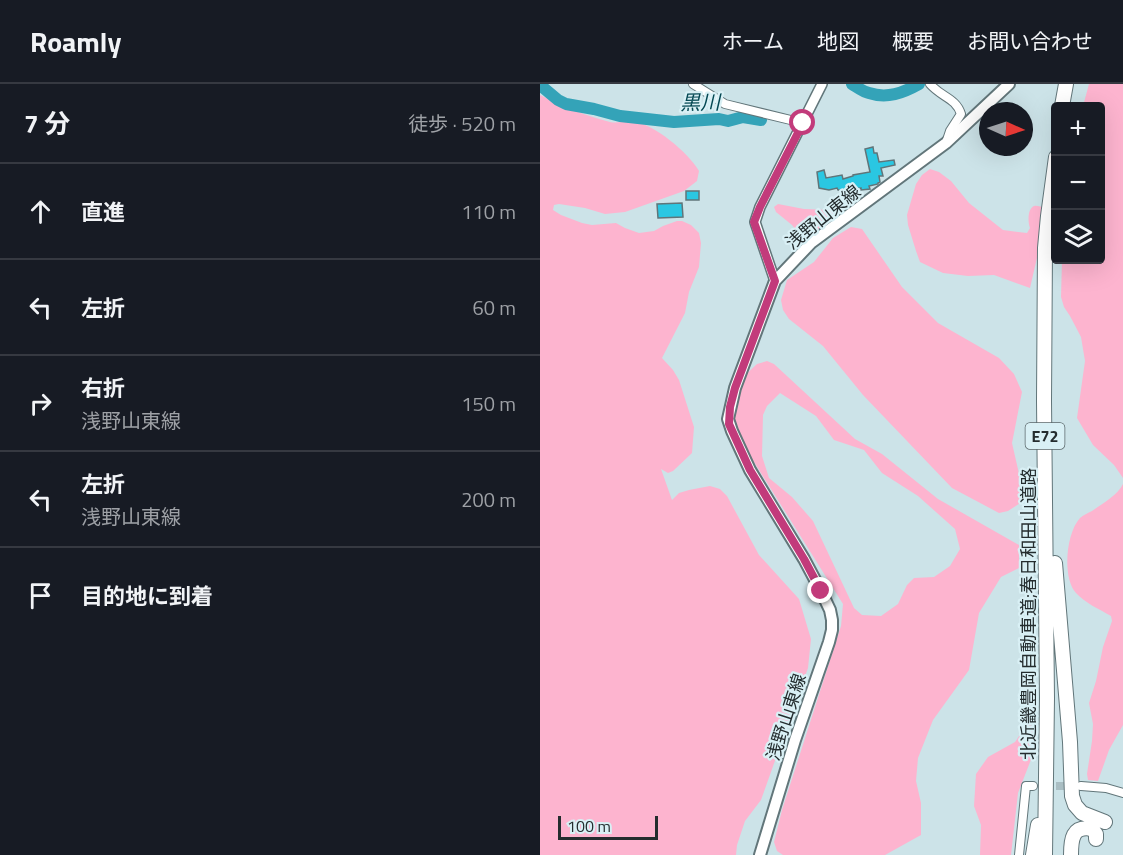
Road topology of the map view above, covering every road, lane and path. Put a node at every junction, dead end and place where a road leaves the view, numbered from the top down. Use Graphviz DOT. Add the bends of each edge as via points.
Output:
graph roads {
  1 [pos="693,84"];
  2 [pos="822,84"];
  3 [pos="930,84"];
  4 [pos="1009,84"];
  5 [pos="1065,84"];
  6 [pos="1063,102"];
  7 [pos="803,123"];
  8 [pos="946,143"];
  9 [pos="1051,194"];
  10 [pos="1055,210"];
  11 [pos="775,281"];
  12 [pos="1051,519"];
  13 [pos="1047,716"];
  14 [pos="1033,786"];
  15 [pos="1081,786"];
  16 [pos="1123,793"];
  17 [pos="1105,822"];
  18 [pos="1096,839"];
  19 [pos="760,855"];
  20 [pos="1018,855"];
  21 [pos="1033,855"];
  22 [pos="1047,855"];
  23 [pos="1071,855"];
  1 -- 7 [label="street" via="725,104"];
  2 -- 7 [label="street"];
  3 -- 8 [label="street" via="958,105 961,114"];
  4 -- 8 [label="main road, 浅野山東線"];
  5 -- 6 [label="highway"];
  7 -- 11 [label="street" via="754,222"];
  8 -- 11 [label="main road, 浅野山東線" via="811,243"];
  9 -- 13 [label="highway, 北近畿豊岡自動車道;春日和田山道路 / E72" via="1046,248 1044,401"];
  10 -- 12 [label="highway, 北近畿豊岡自動車道;春日和田山道路 / E72" via="1049,401"];
  11 -- 19 [label="main road, 浅野山東線" via="735,388 729,424 750,470 821,591 830,610 832,630"];
  12 -- 17 [label="highway" via="1072,796 1082,813"];
  12 -- 22 [label="highway, 北近畿豊岡自動車道;春日和田山道路 / E72" via="1052,708"];
  13 -- 21 [label="highway"];
  13 -- 22 [label="highway, 北近畿豊岡自動車道;春日和田山道路 / E72"];
  14 -- 20 [label="street" via="1026,786"];
  15 -- 16 [label="street"];
  18 -- 23 [label="highway" via="1092,829 1077,831 1072,837"];
}
